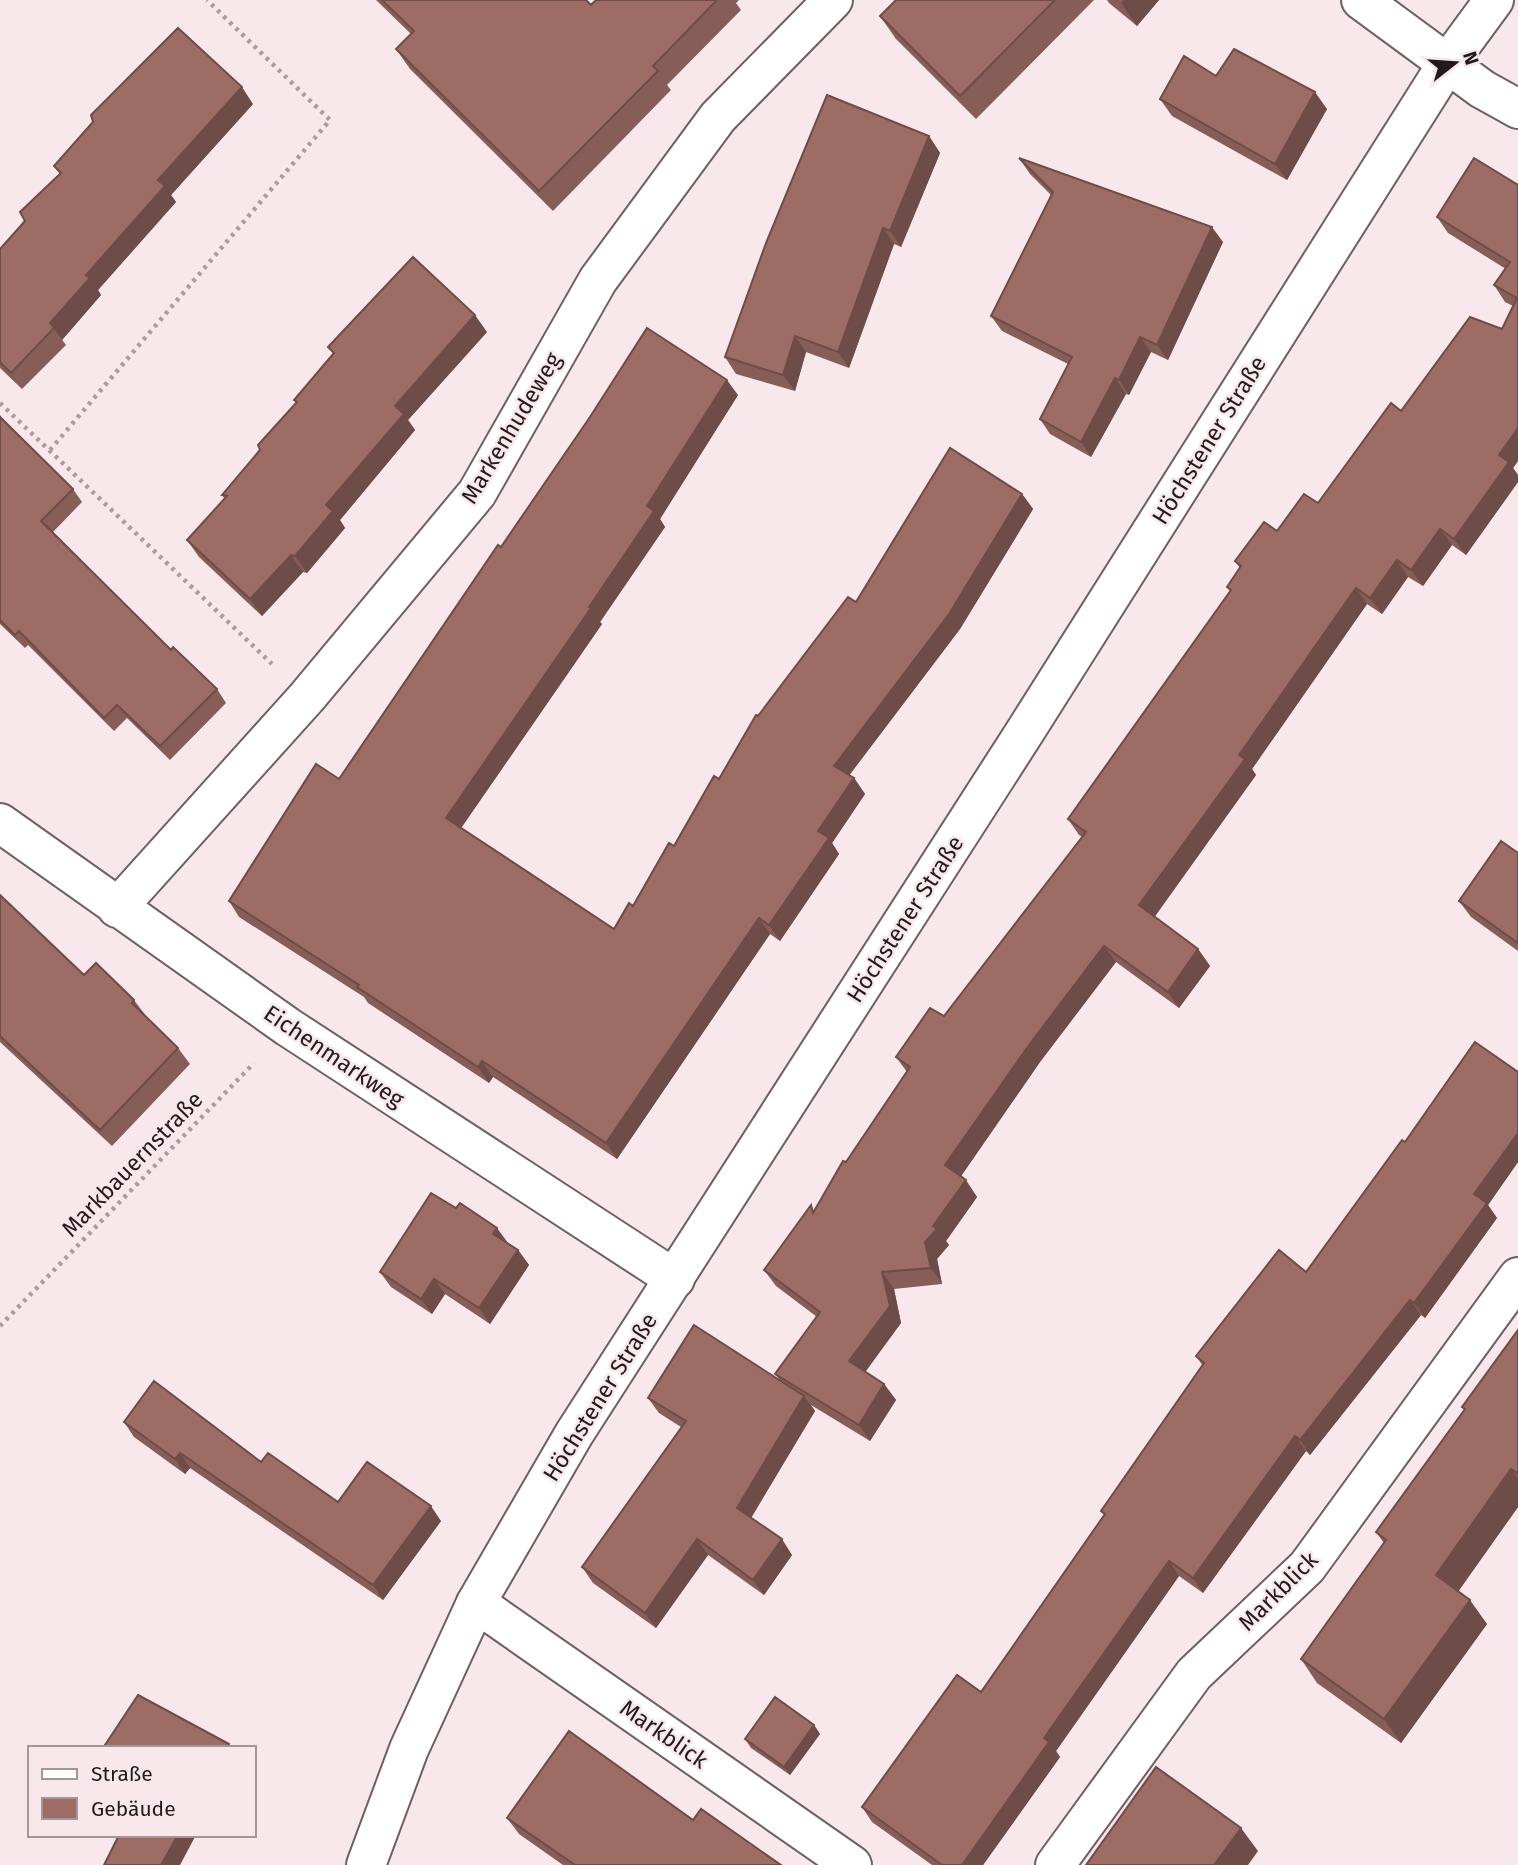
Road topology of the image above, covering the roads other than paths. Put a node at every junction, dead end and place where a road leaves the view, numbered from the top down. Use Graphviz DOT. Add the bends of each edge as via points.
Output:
graph roads {
  1 [pos="833,0"];
  2 [pos="1361,0"];
  3 [pos="1494,0"];
  4 [pos="1447,64"];
  5 [pos="1518,109"];
  6 [pos="0,823"];
  7 [pos="117,908"];
  8 [pos="1518,1277"];
  9 [pos="675,1279"];
  10 [pos="476,1603"];
  11 [pos="366,1865"];
  12 [pos="852,1865"];
  13 [pos="1055,1865"];
  1 -- 7 [label="street, Markenhudeweg" via="718,117 598,280 477,493 307,696"];
  2 -- 4 [label="street"];
  3 -- 4 [label="street, Höchstener Straße"];
  4 -- 5 [label="street"];
  4 -- 9 [label="street, Höchstener Straße"];
  6 -- 7 [label="street, Eichenmarkweg"];
  7 -- 9 [label="street, Eichenmarkweg" via="288,1027"];
  8 -- 13 [label="street, Markblick" via="1307,1567 1194,1674"];
  9 -- 10 [label="street, Höchstener Straße" via="574,1434"];
  10 -- 11 [label="street, Höchstener Straße" via="409,1749"];
  10 -- 12 [label="street, Markblick"];
}
